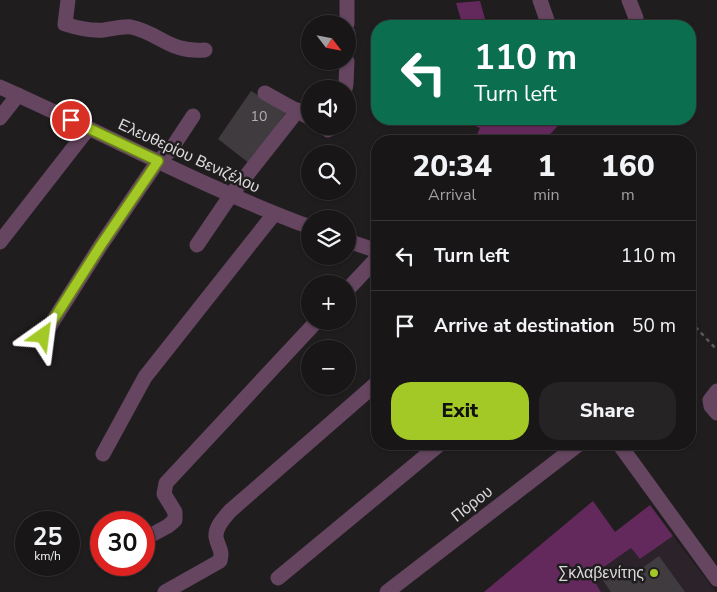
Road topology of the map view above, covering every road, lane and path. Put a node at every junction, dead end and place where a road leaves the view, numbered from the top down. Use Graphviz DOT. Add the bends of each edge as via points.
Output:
graph roads {
  1 [pos="68,0"];
  2 [pos="347,0"];
  3 [pos="540,0"];
  4 [pos="629,0"];
  5 [pos="347,15"];
  6 [pos="636,18"];
  7 [pos="547,20"];
  8 [pos="205,50"];
  9 [pos="0,87"];
  10 [pos="265,92"];
  11 [pos="18,95"];
  12 [pos="301,112"];
  13 [pos="193,116"];
  14 [pos="301,117"];
  15 [pos="0,118"];
  16 [pos="88,129"];
  17 [pos="158,161"];
  18 [pos="231,195"];
  19 [pos="274,214"];
  20 [pos="301,224"];
  21 [pos="0,242"];
  22 [pos="356,243"];
  23 [pos="197,245"];
  24 [pos="371,248"];
  25 [pos="371,264"];
  26 [pos="356,280"];
  27 [pos="696,327"];
  28 [pos="309,330"];
  29 [pos="43,336"];
  30 [pos="717,350"];
  31 [pos="371,388"];
  32 [pos="717,391"];
  33 [pos="717,413"];
  34 [pos="433,450"];
  35 [pos="571,450"];
  36 [pos="623,450"];
  37 [pos="103,454"];
  38 [pos="155,533"];
  39 [pos="278,578"];
  40 [pos="717,580"];
  41 [pos="165,592"];
  42 [pos="387,592"];
  1 -- 8 [label="street" via="65,24 100,30 130,27 172,46 192,51"];
  2 -- 5 [label="street"];
  3 -- 7 [label="street"];
  4 -- 6 [label="street"];
  9 -- 11 [label="street, Ελευθερίου Βενιζέλου"];
  10 -- 12 [label="street"];
  11 -- 15 [label="street"];
  11 -- 16 [label="street, Ελευθερίου Βενιζέλου"];
  13 -- 17 [label="street" via="170,151"];
  14 -- 18 [label="street"];
  16 -- 17 [label="street, Ελευθερίου Βενιζέλου"];
  16 -- 21 [label="street"];
  17 -- 18 [label="street, Ελευθερίου Βενιζέλου"];
  17 -- 29 [label="street"];
  18 -- 19 [label="street, Ελευθερίου Βενιζέλου"];
  18 -- 23 [label="street"];
  19 -- 20 [label="street, Ελευθερίου Βενιζέλου"];
  19 -- 37 [label="street" via="145,377"];
  22 -- 24 [label="street"];
  25 -- 26 [label="street"];
  27 -- 30 [label="path"];
  28 -- 38 [label="street" via="166,483 164,494 175,512 175,520"];
  31 -- 41 [label="street" via="220,522 216,536 222,552 220,561"];
  32 -- 33 [label="street" via="710,400"];
  34 -- 39 [label="street"];
  35 -- 42 [label="street, Πόρου"];
  36 -- 40 [label="street"];
}
